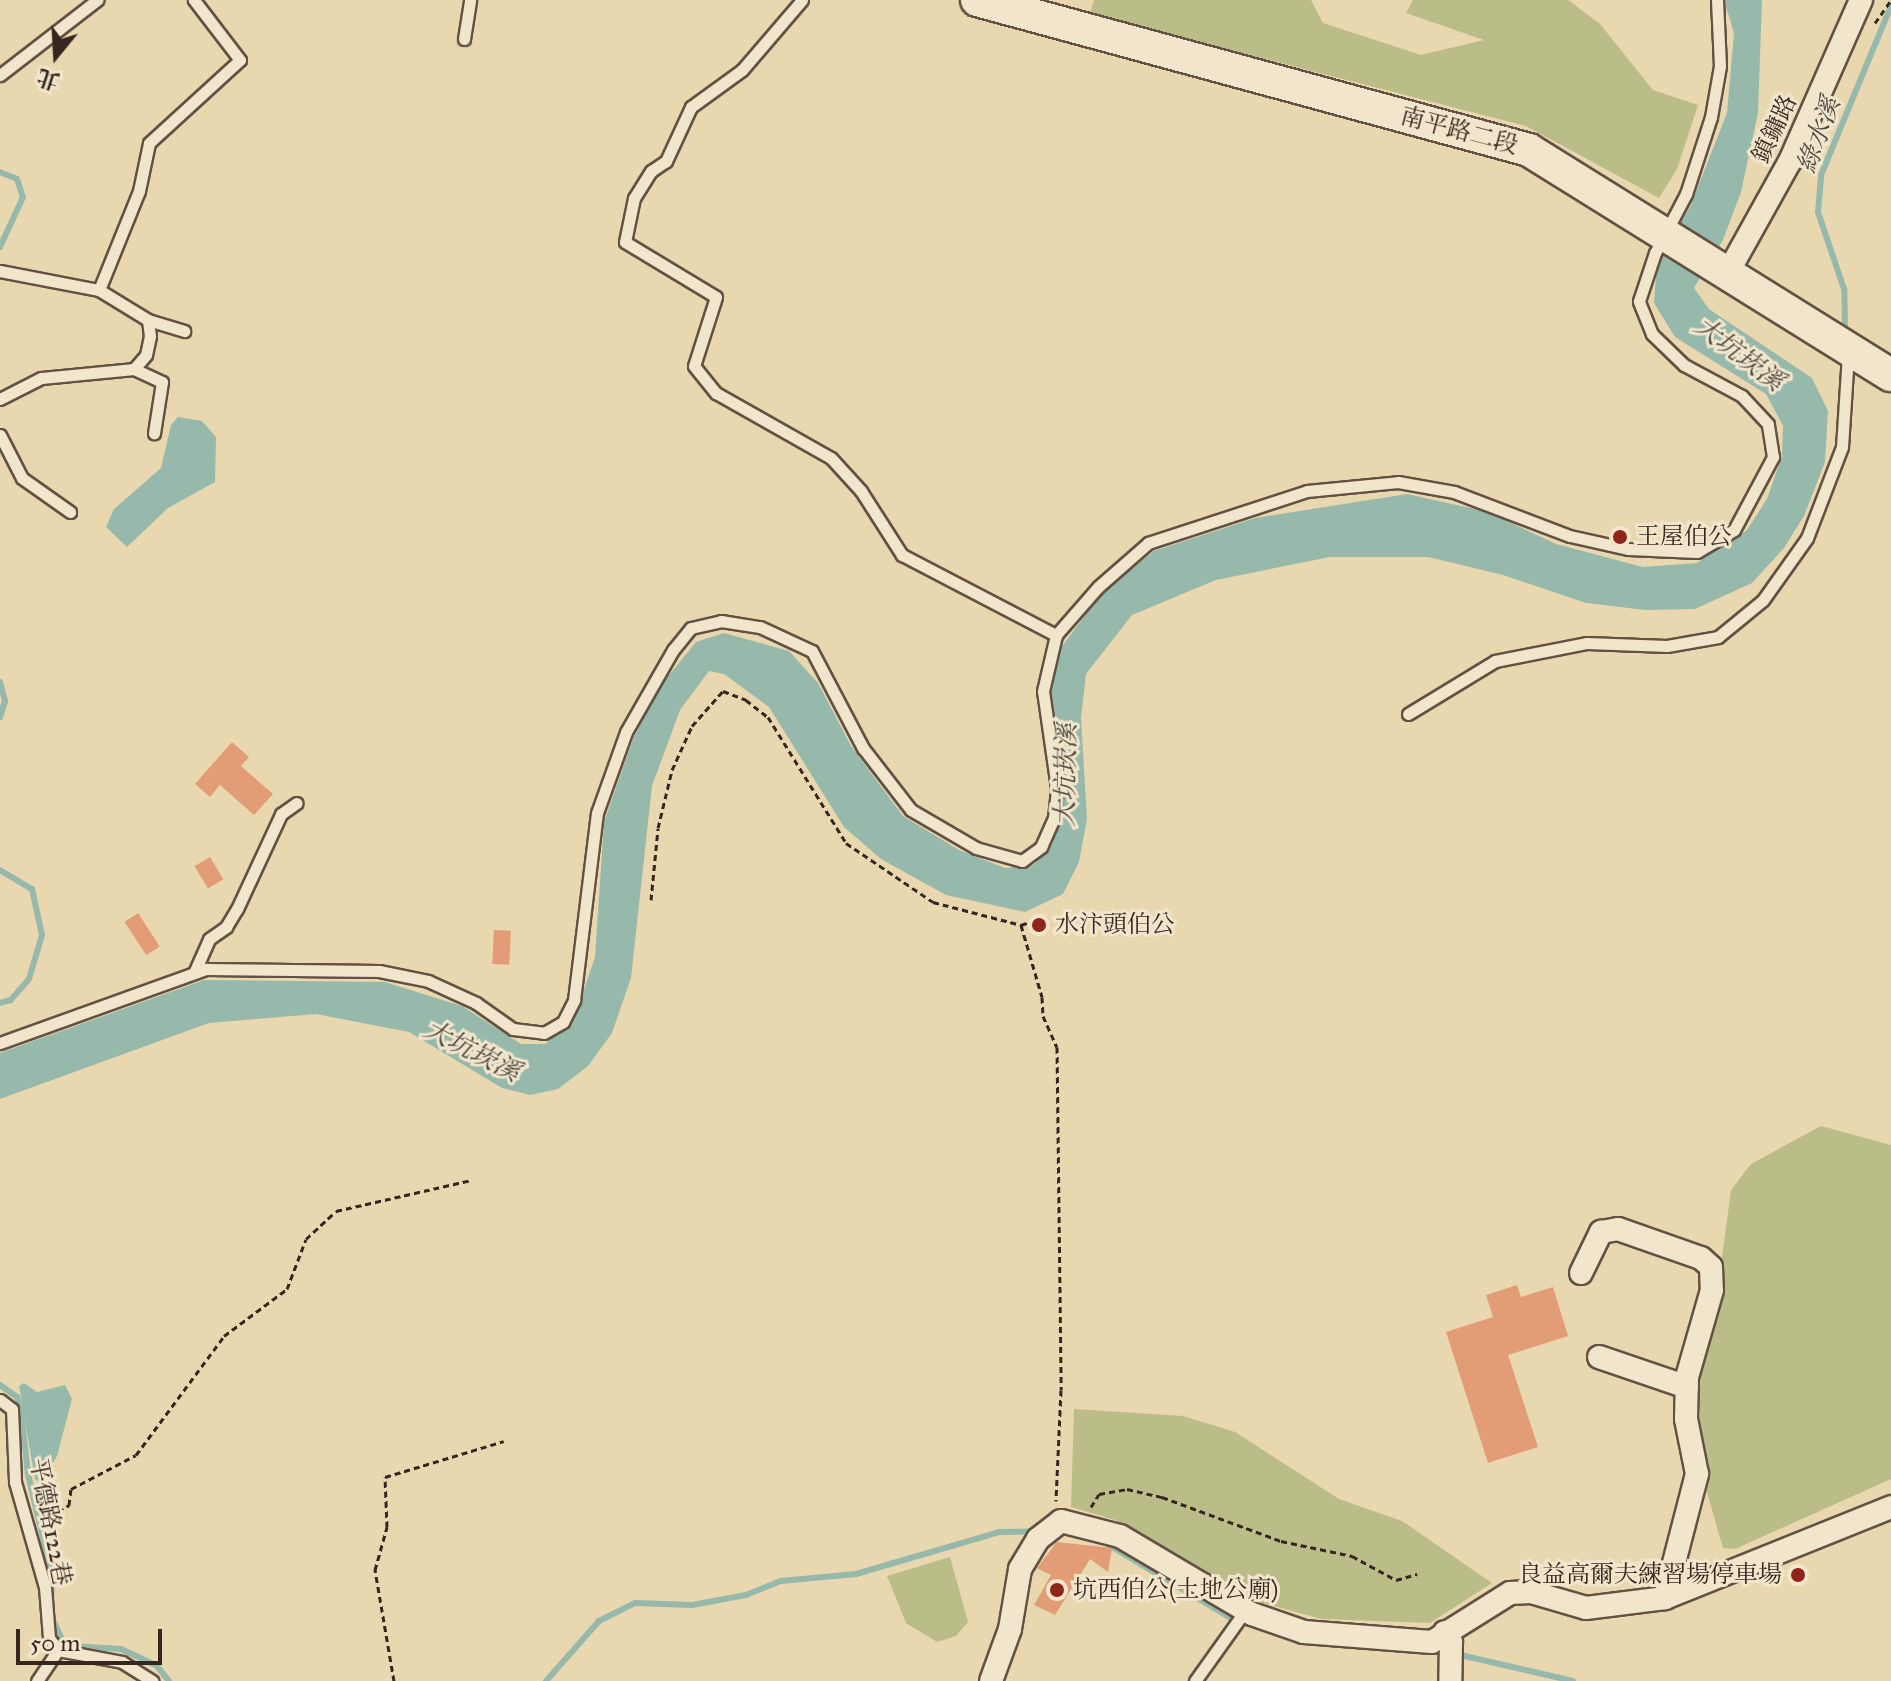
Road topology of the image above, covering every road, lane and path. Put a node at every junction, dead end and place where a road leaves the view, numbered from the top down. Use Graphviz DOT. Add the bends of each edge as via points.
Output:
graph roads {
  1 [pos="97,0"];
  2 [pos="194,0"];
  3 [pos="470,0"];
  4 [pos="802,0"];
  5 [pos="977,0"];
  6 [pos="1717,0"];
  7 [pos="1861,0"];
  8 [pos="464,39"];
  9 [pos="0,75"];
  10 [pos="1666,234"];
  11 [pos="1720,271"];
  12 [pos="2,275"];
  13 [pos="99,290"];
  14 [pos="148,320"];
  15 [pos="184,331"];
  16 [pos="1849,351"];
  17 [pos="134,369"];
  18 [pos="1891,375"];
  19 [pos="0,399"];
  20 [pos="154,433"];
  21 [pos="0,435"];
  22 [pos="70,512"];
  23 [pos="1056,635"];
  24 [pos="1408,714"];
  25 [pos="297,803"];
  26 [pos="651,900"];
  27 [pos="1051,924"];
  28 [pos="1021,925"];
  29 [pos="194,973"];
  30 [pos="0,1043"];
  31 [pos="471,1180"];
  32 [pos="1581,1273"];
  33 [pos="1599,1357"];
  34 [pos="1687,1387"];
  35 [pos="0,1400"];
  36 [pos="504,1441"];
  37 [pos="1891,1507"];
  38 [pos="43,1521"];
  39 [pos="1058,1527"];
  40 [pos="1417,1574"];
  41 [pos="1665,1598"];
  42 [pos="1245,1611"];
  43 [pos="1448,1637"];
  44 [pos="58,1650"];
  45 [pos="1452,1676"];
  46 [pos="37,1681"];
  47 [pos="153,1681"];
  48 [pos="394,1681"];
  49 [pos="991,1681"];
  50 [pos="1195,1681"];
  1 -- 9 [label="lane"];
  2 -- 13 [label="lane" via="240,60 149,143 139,191"];
  3 -- 8 [label="lane"];
  4 -- 23 [label="lane" via="742,70 691,107 666,161 651,171 634,198 625,242 716,297 694,366 716,393 831,458 861,491 902,555"];
  5 -- 10 [label="street, 南平路二段" via="1529,150"];
  6 -- 10 [label="lane" via="1722,13 1720,66 1711,117 1686,194"];
  7 -- 11 [label="street, 鎮鏞路" via="1790,161"];
  10 -- 11 [label="street, 南平路二段"];
  10 -- 23 [label="lane" via="1639,301 1652,334 1684,365 1742,396 1768,424 1773,457 1734,530 1697,552 1628,549 1570,536 1454,492 1398,482 1307,491 1148,543 1098,587"];
  11 -- 16 [label="street, 南平路二段"];
  12 -- 13 [label="lane"];
  13 -- 14 [label="lane"];
  14 -- 15 [label="lane"];
  14 -- 17 [label="lane" via="146,355"];
  16 -- 18 [label="street, 南平路二段"];
  16 -- 24 [label="lane" via="1842,447 1807,538 1763,600 1718,637 1667,646 1587,643 1495,661"];
  17 -- 19 [label="lane" via="41,378"];
  17 -- 20 [label="lane" via="162,382"];
  21 -- 22 [label="lane" via="22,478"];
  23 -- 29 [label="lane" via="1043,691 1057,788 1054,818 1041,847 1022,861 976,848 911,810 863,748 812,651 760,627 721,621 691,628 626,732 597,813 584,951 574,1000 563,1022 544,1033 513,1029 476,1003 428,981 379,971"];
  25 -- 29 [label="lane" via="281,814 237,909 226,927 209,939"];
  26 -- 28 [label="path" via="658,828 672,770 692,726 723,691 768,717 846,843 933,902"];
  27 -- 28 [label="path" via="1044,917"];
  28 -- 39 [label="path" via="1043,1016 1057,1047"];
  29 -- 30 [label="lane"];
  31 -- 38 [label="path" via="336,1211 306,1239 287,1289 224,1336 136,1455 71,1489 69,1505"];
  32 -- 34 [label="street" via="1601,1232 1618,1229 1701,1258 1711,1267 1712,1290"];
  33 -- 34 [label="street"];
  34 -- 41 [label="street" via="1686,1419 1697,1474"];
  35 -- 44 [label="lane, 平德路122巷" via="12,1409 15,1482 45,1587 49,1638"];
  36 -- 48 [label="path" via="385,1477 387,1527 375,1570"];
  37 -- 41 [label="street"];
  39 -- 40 [label="path" via="1099,1494 1127,1489 1281,1541 1352,1556 1396,1580"];
  39 -- 42 [label="street" via="1120,1536"];
  39 -- 49 [label="street" via="1020,1569 1010,1629"];
  41 -- 43 [label="street" via="1586,1608 1531,1592 1510,1593"];
  42 -- 43 [label="street" via="1304,1632 1432,1642"];
  42 -- 50 [label="lane"];
  43 -- 45 [label="street"];
  44 -- 46 [label="lane"];
  44 -- 47 [label="lane" via="122,1662"];
}
